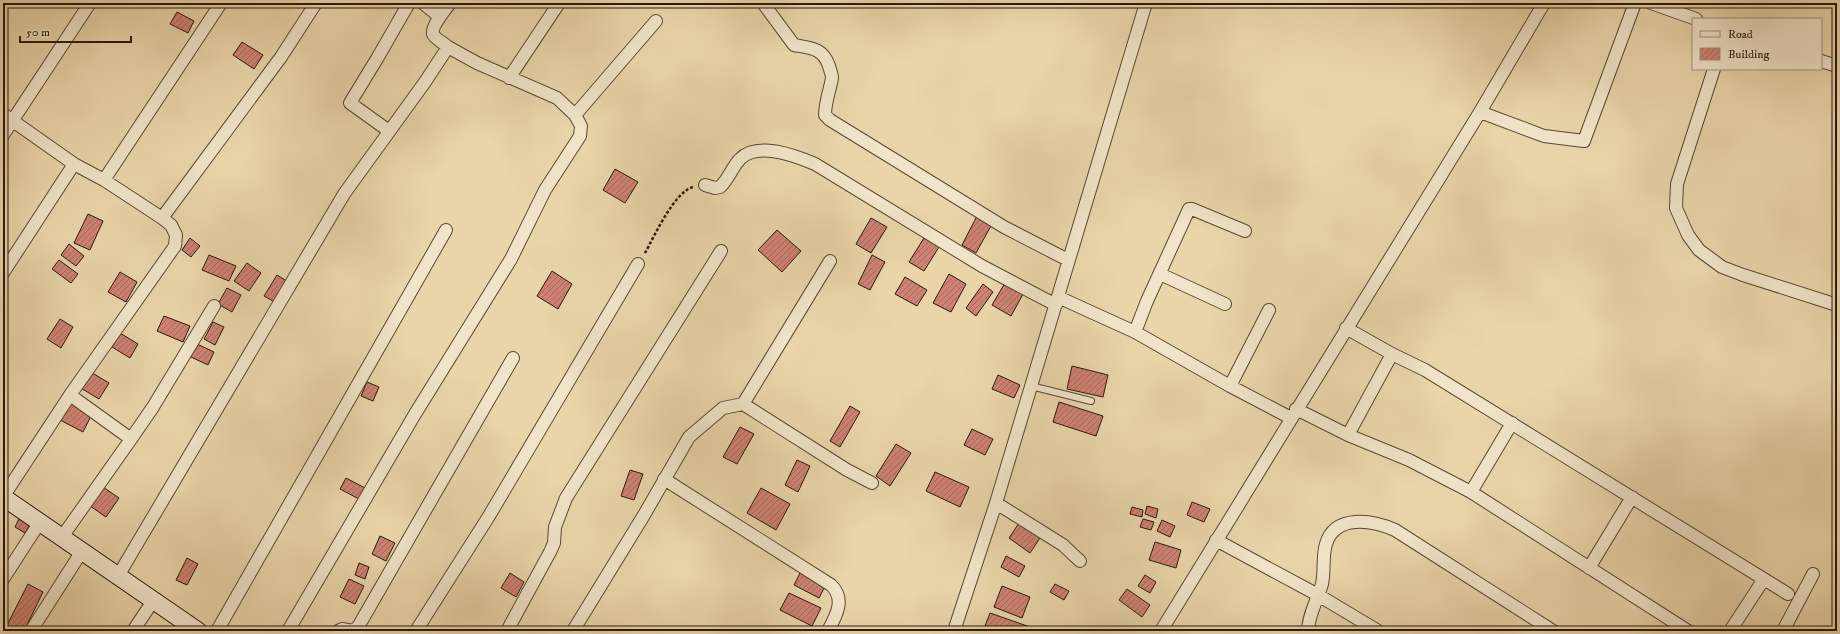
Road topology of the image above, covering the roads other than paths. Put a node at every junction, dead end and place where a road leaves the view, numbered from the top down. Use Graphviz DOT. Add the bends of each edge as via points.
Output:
graph roads {
  1 [pos="90,3"];
  2 [pos="221,3"];
  3 [pos="316,3"];
  4 [pos="409,3"];
  5 [pos="423,3"];
  6 [pos="450,3"];
  7 [pos="559,3"];
  8 [pos="763,3"];
  9 [pos="1146,3"];
  10 [pos="1544,3"];
  11 [pos="1635,3"];
  12 [pos="1652,3"];
  13 [pos="440,17"];
  14 [pos="1693,18"];
  15 [pos="656,21"];
  16 [pos="448,47"];
  17 [pos="1822,61"];
  18 [pos="1837,66"];
  19 [pos="1714,70"];
  20 [pos="509,78"];
  21 [pos="1480,112"];
  22 [pos="575,115"];
  23 [pos="8,117"];
  24 [pos="389,131"];
  25 [pos="3,135"];
  26 [pos="74,164"];
  27 [pos="104,180"];
  28 [pos="705,185"];
  29 [pos="162,218"];
  30 [pos="446,230"];
  31 [pos="1245,231"];
  32 [pos="721,251"];
  33 [pos="1068,260"];
  34 [pos="830,261"];
  35 [pos="638,264"];
  36 [pos="3,273"];
  37 [pos="1160,274"];
  38 [pos="1057,301"];
  39 [pos="1225,304"];
  40 [pos="1837,305"];
  41 [pos="214,306"];
  42 [pos="1269,310"];
  43 [pos="1346,328"];
  44 [pos="1135,332"];
  45 [pos="1392,354"];
  46 [pos="513,358"];
  47 [pos="1031,386"];
  48 [pos="1230,386"];
  49 [pos="70,395"];
  50 [pos="1091,401"];
  51 [pos="743,404"];
  52 [pos="1294,413"];
  53 [pos="1512,423"];
  54 [pos="1348,435"];
  55 [pos="131,439"];
  56 [pos="664,479"];
  57 [pos="872,484"];
  58 [pos="1471,492"];
  59 [pos="3,497"];
  60 [pos="1632,497"];
  61 [pos="996,503"];
  62 [pos="40,522"];
  63 [pos="62,537"];
  64 [pos="1216,540"];
  65 [pos="82,552"];
  66 [pos="1080,561"];
  67 [pos="1589,568"];
  68 [pos="1813,574"];
  69 [pos="118,576"];
  70 [pos="3,579"];
  71 [pos="1764,579"];
  72 [pos="1788,594"];
  73 [pos="1318,595"];
  74 [pos="153,601"];
  75 [pos="189,629"];
  76 [pos="31,631"];
  77 [pos="133,631"];
  78 [pos="216,631"];
  79 [pos="288,631"];
  80 [pos="338,631"];
  81 [pos="416,631"];
  82 [pos="506,631"];
  83 [pos="573,631"];
  84 [pos="828,631"];
  85 [pos="954,631"];
  86 [pos="1161,631"];
  87 [pos="1308,631"];
  88 [pos="1378,631"];
  89 [pos="1553,631"];
  90 [pos="1688,631"];
  91 [pos="1730,631"];
  92 [pos="1782,631"];
  1 -- 23 [label="street"];
  2 -- 27 [label="street"];
  3 -- 29 [label="street" via="281,57"];
  4 -- 24 [label="street" via="350,103"];
  5 -- 13 [label="street"];
  6 -- 13 [label="street"];
  7 -- 20 [label="street"];
  8 -- 33 [label="street" via="794,45 822,52 832,76 825,108 825,115 830,120 1004,227"];
  9 -- 33 [label="street"];
  10 -- 21 [label="street"];
  11 -- 21 [label="street" via="1584,141 1544,136"];
  12 -- 14 [label="street"];
  13 -- 16 [label="street" via="433,32"];
  15 -- 22 [label="street"];
  16 -- 20 [label="street" via="477,64"];
  16 -- 24 [label="street"];
  17 -- 18 [label="street"];
  19 -- 40 [label="street" via="1677,184 1676,208 1688,235 1699,250 1722,267"];
  20 -- 22 [label="street" via="556,98"];
  21 -- 43 [label="street"];
  22 -- 79 [label="street" via="581,130 577,142 545,190 511,259 415,414"];
  23 -- 25 [label="street"];
  23 -- 26 [label="street"];
  24 -- 69 [label="street" via="344,194"];
  26 -- 27 [label="street"];
  26 -- 36 [label="street"];
  27 -- 29 [label="street"];
  28 -- 38 [label="street" via="720,187 742,157 753,153 768,151 792,155 815,164 982,266"];
  29 -- 49 [label="street" via="176,235 175,246"];
  30 -- 78 [label="street"];
  31 -- 37 [label="street" via="1192,208 1189,209"];
  32 -- 82 [label="street" via="566,498 555,527 554,543 550,552"];
  33 -- 38 [label="street"];
  34 -- 51 [label="street"];
  35 -- 81 [label="street" via="489,516"];
  37 -- 39 [label="street"];
  37 -- 44 [label="street" via="1146,301"];
  38 -- 44 [label="street"];
  38 -- 47 [label="street"];
  41 -- 55 [label="street"];
  42 -- 48 [label="street"];
  43 -- 45 [label="street"];
  43 -- 52 [label="street"];
  44 -- 48 [label="street"];
  45 -- 53 [label="street" via="1425,370"];
  45 -- 54 [label="street"];
  46 -- 80 [label="street" via="358,627 354,631"];
  47 -- 50 [label="lane"];
  47 -- 61 [label="street"];
  48 -- 52 [label="street"];
  49 -- 55 [label="street"];
  49 -- 59 [label="street"];
  51 -- 56 [label="street" via="723,408 689,437"];
  51 -- 57 [label="street"];
  52 -- 54 [label="street"];
  52 -- 64 [label="street"];
  53 -- 58 [label="street"];
  53 -- 60 [label="street"];
  54 -- 58 [label="street" via="1409,460"];
  55 -- 63 [label="street"];
  56 -- 83 [label="street"];
  56 -- 84 [label="street" via="831,585 840,601"];
  58 -- 67 [label="street"];
  59 -- 62 [label="main road"];
  60 -- 67 [label="street"];
  60 -- 71 [label="street"];
  61 -- 66 [label="street" via="1063,545"];
  61 -- 85 [label="street"];
  62 -- 63 [label="main road"];
  62 -- 70 [label="street"];
  63 -- 65 [label="main road"];
  64 -- 73 [label="street"];
  64 -- 86 [label="street"];
  65 -- 69 [label="main road"];
  65 -- 76 [label="street"];
  67 -- 90 [label="street"];
  68 -- 92 [label="street"];
  69 -- 74 [label="main road"];
  71 -- 72 [label="street"];
  71 -- 91 [label="street"];
  73 -- 87 [label="street" via="1310,616"];
  73 -- 88 [label="street"];
  73 -- 89 [label="street" via="1325,570 1326,544 1331,531 1347,523 1374,523 1395,530"];
  74 -- 75 [label="main road"];
  74 -- 77 [label="street"];
}
